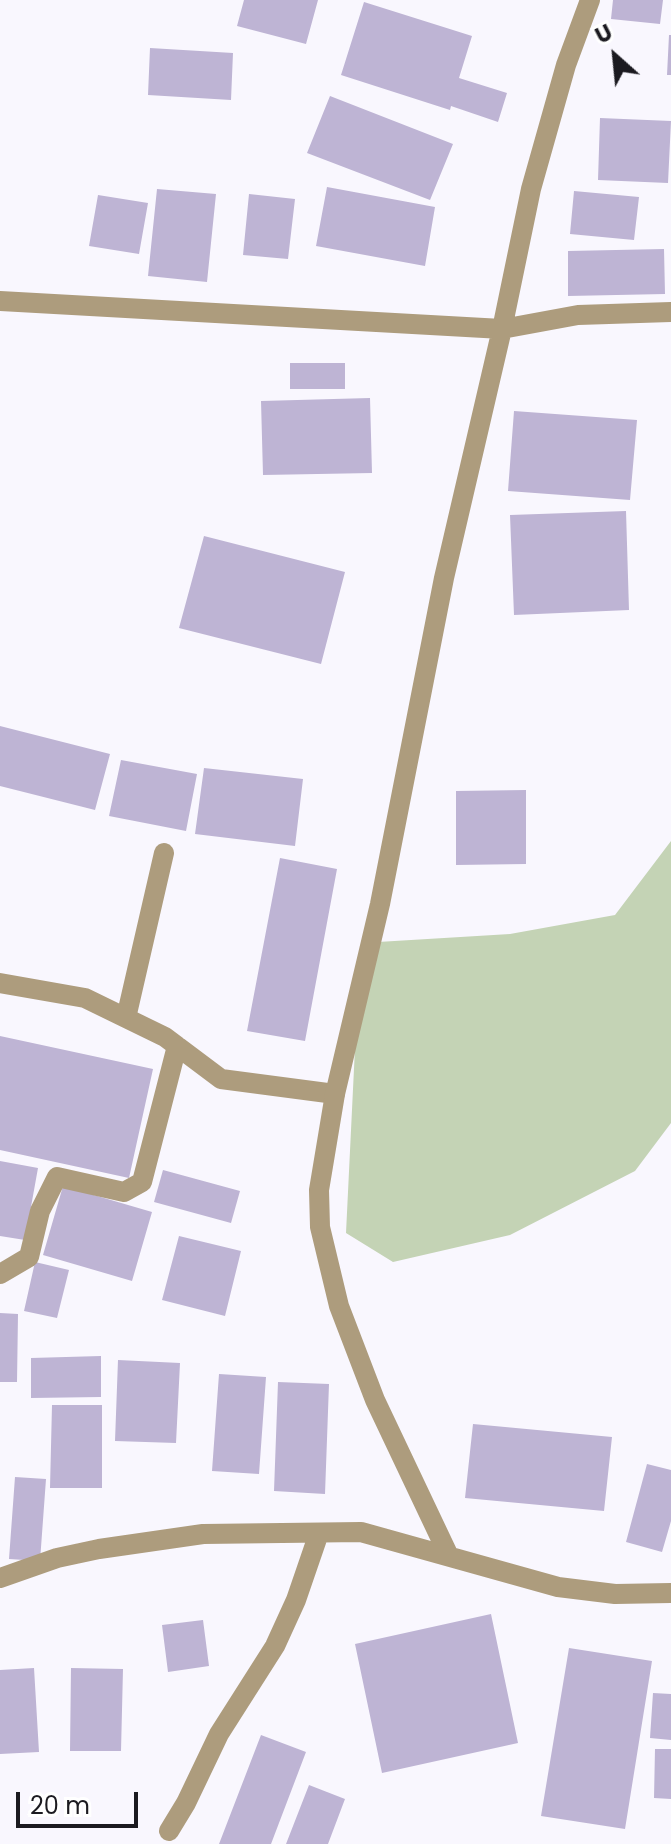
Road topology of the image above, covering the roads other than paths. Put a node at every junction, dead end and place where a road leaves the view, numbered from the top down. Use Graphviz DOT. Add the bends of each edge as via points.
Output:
graph roads {
  1 [pos="590,0"];
  2 [pos="0,301"];
  3 [pos="671,312"];
  4 [pos="502,329"];
  5 [pos="164,853"];
  6 [pos="0,983"];
  7 [pos="126,1018"];
  8 [pos="177,1046"];
  9 [pos="335,1094"];
  10 [pos="0,1274"];
  11 [pos="319,1533"];
  12 [pos="448,1554"];
  13 [pos="0,1578"];
  14 [pos="671,1593"];
  15 [pos="169,1831"];
  1 -- 4 [label="street" via="531,189"];
  2 -- 4 [label="street"];
  3 -- 4 [label="street" via="578,315"];
  4 -- 9 [label="street"];
  5 -- 7 [label="street"];
  6 -- 7 [label="street" via="85,998"];
  7 -- 8 [label="street"];
  8 -- 9 [label="street" via="221,1079"];
  8 -- 10 [label="street" via="142,1182 124,1192 57,1177 40,1211 29,1257"];
  9 -- 12 [label="street" via="319,1190 326,1258 375,1400"];
  11 -- 12 [label="street" via="361,1532"];
  11 -- 13 [label="street" via="203,1534 57,1558"];
  11 -- 15 [label="street" via="281,1633 213,1745"];
  12 -- 14 [label="street" via="558,1587"];
}
